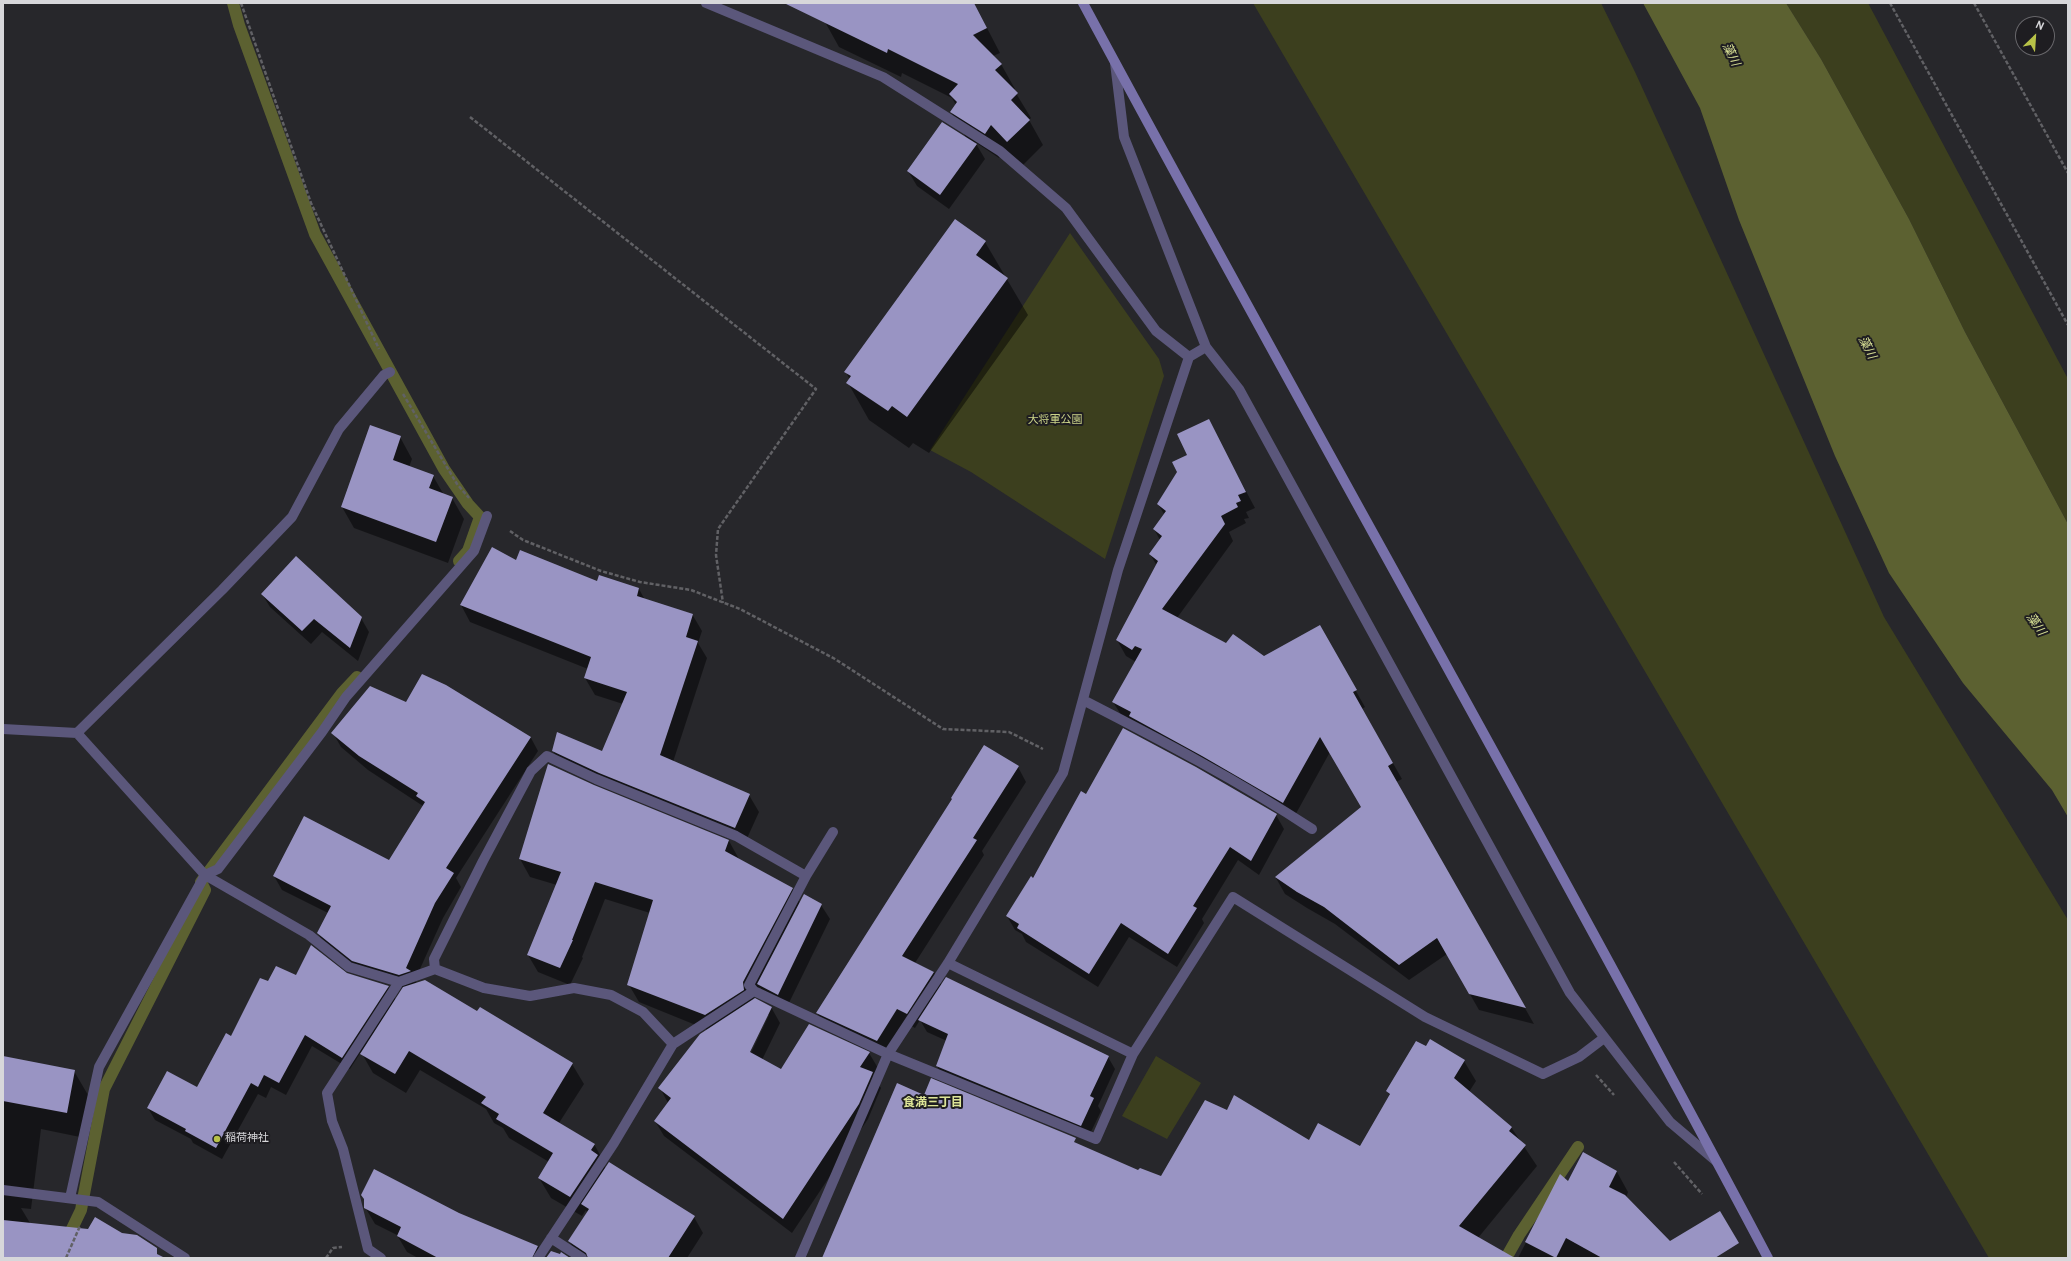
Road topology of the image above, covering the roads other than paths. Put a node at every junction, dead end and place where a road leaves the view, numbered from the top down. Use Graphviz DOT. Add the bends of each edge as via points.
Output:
graph roads {
  1 [pos="706,3"];
  2 [pos="1083,3"];
  3 [pos="1115,63"];
  4 [pos="1206,347"];
  5 [pos="1189,357"];
  6 [pos="390,372"];
  7 [pos="487,516"];
  8 [pos="1083,700"];
  9 [pos="3,729"];
  10 [pos="77,733"];
  11 [pos="1312,830"];
  12 [pos="833,832"];
  13 [pos="205,875"];
  14 [pos="806,876"];
  15 [pos="948,963"];
  16 [pos="435,969"];
  17 [pos="399,982"];
  18 [pos="754,991"];
  19 [pos="1604,1038"];
  20 [pos="673,1044"];
  21 [pos="888,1054"];
  22 [pos="1133,1054"];
  23 [pos="1718,1162"];
  24 [pos="3,1190"];
  25 [pos="70,1198"];
  26 [pos="551,1238"];
  27 [pos="185,1258"];
  28 [pos="381,1258"];
  29 [pos="538,1258"];
  30 [pos="582,1258"];
  31 [pos="800,1258"];
  32 [pos="1768,1258"];
  1 -- 5 [label="street" via="883,76 1000,151 1066,208 1156,331"];
  2 -- 3 [label="street"];
  3 -- 4 [label="street" via="1124,137"];
  3 -- 23 [label="street"];
  4 -- 5 [label="street"];
  4 -- 19 [label="street" via="1239,389 1570,993"];
  5 -- 8 [label="street" via="1118,570"];
  6 -- 10 [label="street" via="384,375 339,429 292,516 222,590"];
  7 -- 13 [label="street" via="474,551 346,697 218,869"];
  8 -- 11 [label="street" via="1268,800"];
  8 -- 15 [label="street" via="1063,773"];
  9 -- 10 [label="street"];
  10 -- 13 [label="street"];
  12 -- 14 [label="street"];
  13 -- 17 [label="street" via="309,935 349,967"];
  13 -- 25 [label="street" via="99,1067"];
  14 -- 16 [label="street" via="736,836 596,779 547,756 531,771 483,861 434,959"];
  14 -- 18 [label="street" via="749,985"];
  15 -- 21 [label="street"];
  15 -- 22 [label="street"];
  16 -- 17 [label="street"];
  16 -- 20 [label="street" via="484,988 530,996 574,988 611,996 643,1012"];
  17 -- 28 [label="street" via="327,1093 332,1121 342,1149 368,1249"];
  18 -- 20 [label="street"];
  18 -- 21 [label="street"];
  19 -- 22 [label="street" via="1579,1057 1543,1074 1425,1016 1233,897"];
  19 -- 23 [label="street" via="1670,1122"];
  20 -- 26 [label="street" via="614,1143"];
  21 -- 22 [label="street" via="1096,1140"];
  21 -- 31 [label="street"];
  23 -- 32 [label="street"];
  24 -- 25 [label="street"];
  25 -- 27 [label="street" via="98,1202"];
  26 -- 29 [label="street"];
  26 -- 30 [label="street"];
}
